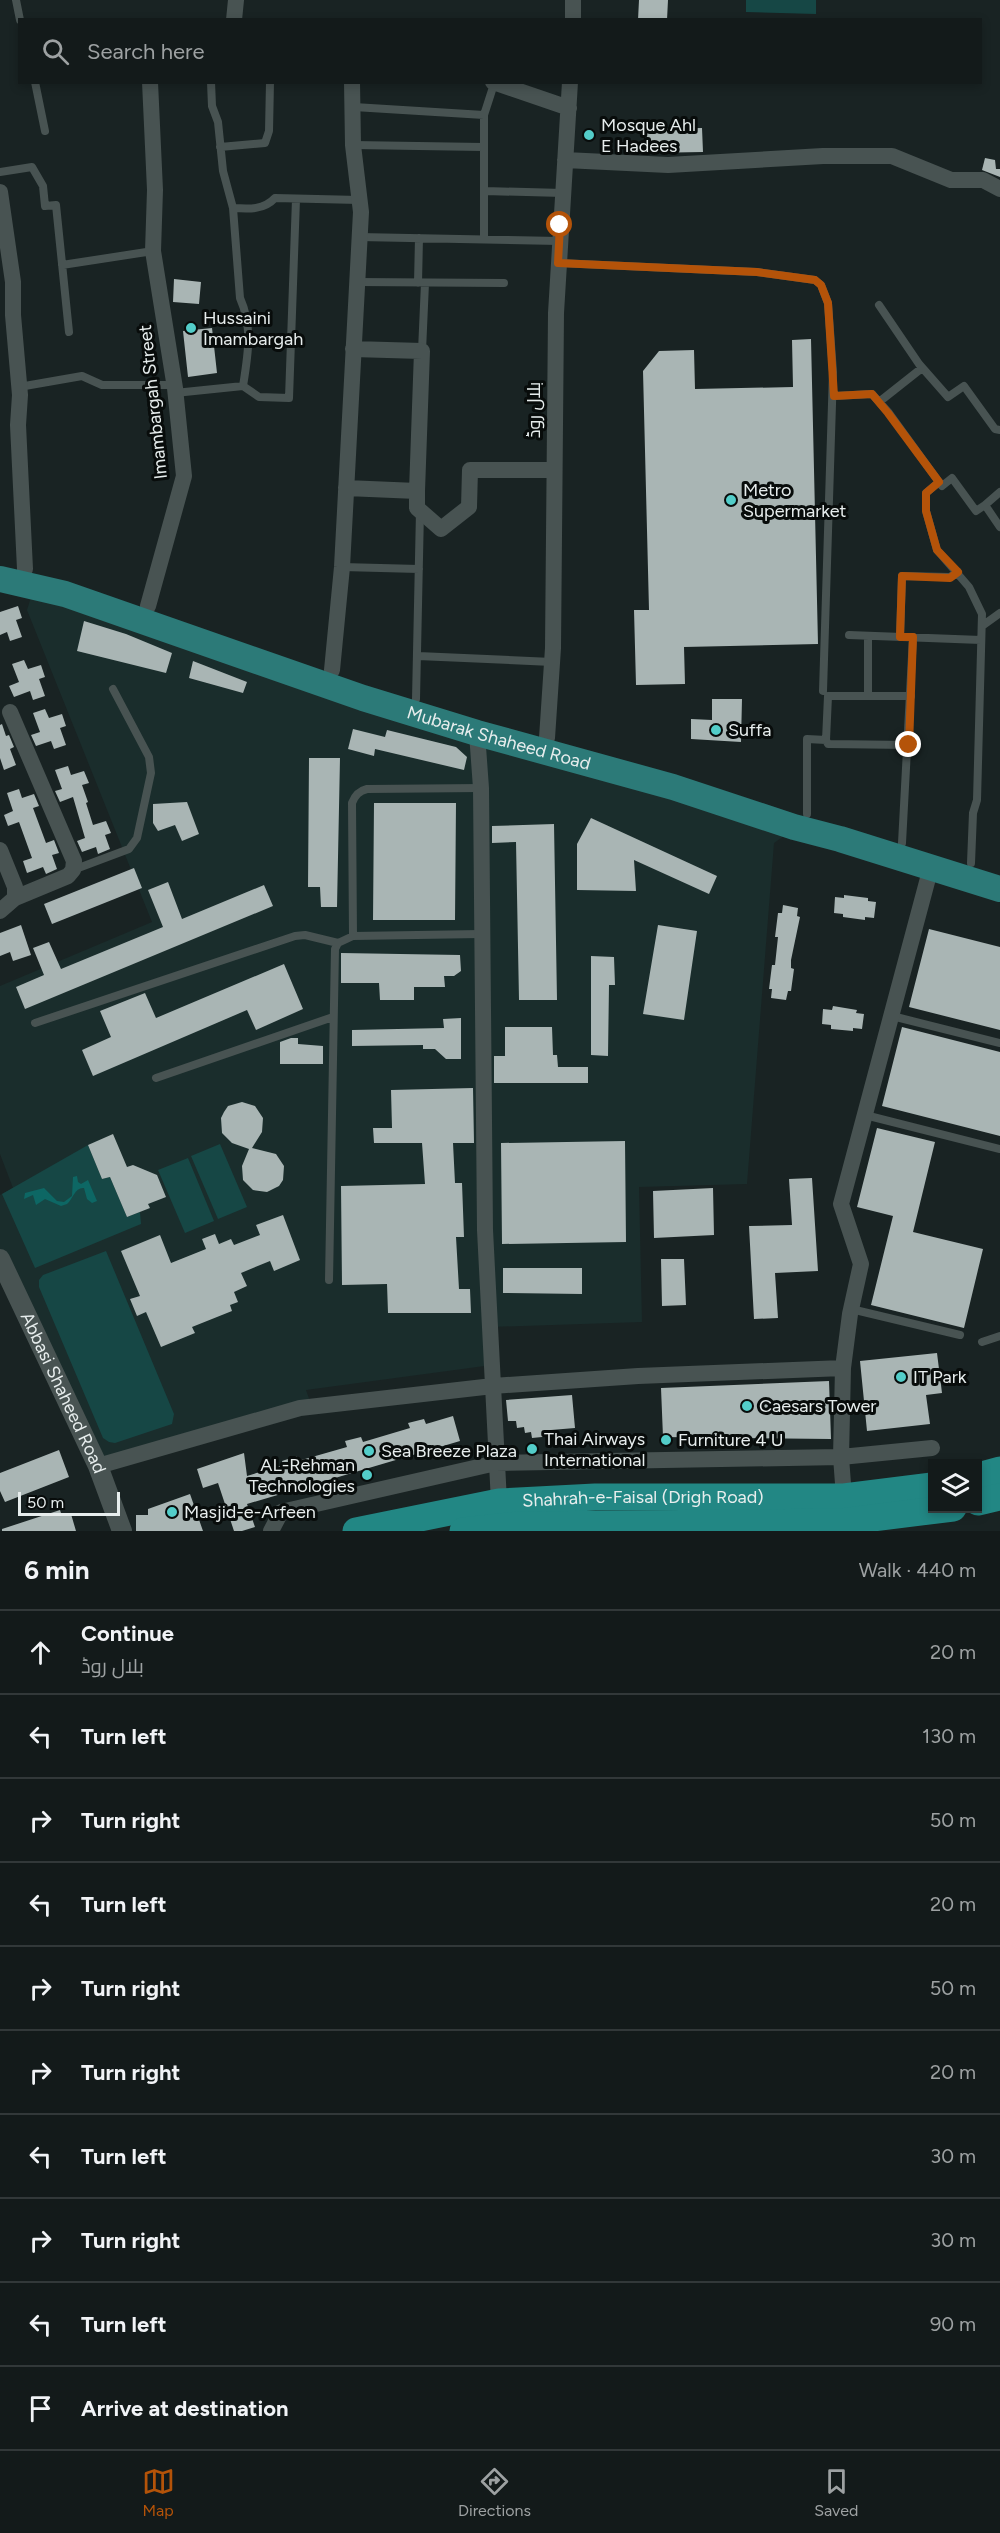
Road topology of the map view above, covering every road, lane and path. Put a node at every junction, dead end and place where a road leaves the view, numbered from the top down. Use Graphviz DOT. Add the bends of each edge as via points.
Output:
graph roads {
  1 [pos="16,0"];
  2 [pos="236,0"];
  3 [pos="573,0"];
  4 [pos="20,18"];
  5 [pos="234,18"];
  6 [pos="573,18"];
  7 [pos="35,84"];
  8 [pos="150,84"];
  9 [pos="211,84"];
  10 [pos="270,84"];
  11 [pos="352,84"];
  12 [pos="493,84"];
  13 [pos="496,84"];
  14 [pos="570,84"];
  15 [pos="354,107"];
  16 [pos="569,108"];
  17 [pos="484,115"];
  18 [pos="45,131"];
  19 [pos="353,145"];
  20 [pos="220,147"];
  21 [pos="483,147"];
  22 [pos="565,160"];
  23 [pos="0,172"];
  24 [pos="1000,189"];
  25 [pos="485,191"];
  26 [pos="0,192"];
  27 [pos="562,193"];
  28 [pos="296,199"];
  29 [pos="359,200"];
  30 [pos="233,208"];
  31 [pos="359,237"];
  32 [pos="419,238"];
  33 [pos="484,239"];
  34 [pos="559,241"];
  35 [pos="153,251"];
  36 [pos="558,263"];
  37 [pos="62,265"];
  38 [pos="357,282"];
  39 [pos="421,283"];
  40 [pos="504,283"];
  41 [pos="879,305"];
  42 [pos="69,332"];
  43 [pos="353,349"];
  44 [pos="422,351"];
  45 [pos="922,368"];
  46 [pos="243,386"];
  47 [pos="19,387"];
  48 [pos="175,389"];
  49 [pos="834,396"];
  50 [pos="879,402"];
  51 [pos="1000,429"];
  52 [pos="554,470"];
  53 [pos="939,482"];
  54 [pos="346,488"];
  55 [pos="417,491"];
  56 [pos="1000,492"];
  57 [pos="984,505"];
  58 [pos="420,511"];
  59 [pos="1000,527"];
  60 [pos="0,565"];
  61 [pos="342,567"];
  62 [pos="25,569"];
  63 [pos="419,569"];
  64 [pos="958,572"];
  65 [pos="0,579"];
  66 [pos="148,606"];
  67 [pos="1000,613"];
  68 [pos="982,626"];
  69 [pos="849,635"];
  70 [pos="868,636"];
  71 [pos="900,637"];
  72 [pos="913,637"];
  73 [pos="981,640"];
  74 [pos="418,656"];
  75 [pos="552,662"];
  76 [pos="332,670"];
  77 [pos="113,688"];
  78 [pos="823,691"];
  79 [pos="868,696"];
  80 [pos="911,696"];
  81 [pos="416,699"];
  82 [pos="10,712"];
  83 [pos="477,733"];
  84 [pos="547,738"];
  85 [pos="826,740"];
  86 [pos="909,745"];
  87 [pos="481,788"];
  88 [pos="807,814"];
  89 [pos="902,843"];
  90 [pos="0,850"];
  91 [pos="972,862"];
  92 [pos="931,867"];
  93 [pos="73,870"];
  94 [pos="1000,873"];
  95 [pos="1000,889"];
  96 [pos="15,898"];
  97 [pos="0,911"];
  98 [pos="481,934"];
  99 [pos="353,936"];
  100 [pos="338,943"];
  101 [pos="892,1016"];
  102 [pos="333,1017"];
  103 [pos="35,1023"];
  104 [pos="1000,1042"];
  105 [pos="156,1078"];
  106 [pos="865,1115"];
  107 [pos="1000,1149"];
  108 [pos="0,1259"];
  109 [pos="329,1280"];
  110 [pos="851,1309"];
  111 [pos="960,1335"];
  112 [pos="1000,1336"];
  113 [pos="982,1342"];
  114 [pos="843,1368"];
  115 [pos="493,1386"];
  116 [pos="933,1448"];
  117 [pos="841,1457"];
  118 [pos="496,1463"];
  119 [pos="98,1466"];
  120 [pos="1000,1470"];
  121 [pos="982,1475"];
  122 [pos="928,1488"];
  123 [pos="1000,1497"];
  124 [pos="982,1501"];
  125 [pos="499,1502"];
  126 [pos="928,1511"];
  127 [pos="841,1516"];
  128 [pos="122,1531"];
  129 [pos="270,1531"];
  130 [pos="356,1531"];
  131 [pos="463,1531"];
  1 -- 4 [label="lane"];
  2 -- 5 [label="street"];
  3 -- 6 [label="street"];
  7 -- 18 [label="lane"];
  8 -- 35 [label="street, Imambargah Street" via="155,190"];
  9 -- 20 [label="lane"];
  10 -- 20 [label="lane" via="266,143"];
  11 -- 15 [label="street"];
  12 -- 17 [label="lane"];
  13 -- 16 [label="street"];
  14 -- 16 [label="street, بلال روڈ"];
  15 -- 17 [label="lane"];
  15 -- 19 [label="street"];
  16 -- 22 [label="street, بلال روڈ"];
  17 -- 21 [label="lane"];
  19 -- 21 [label="lane"];
  19 -- 29 [label="street"];
  20 -- 30 [label="lane"];
  21 -- 25 [label="lane"];
  22 -- 24 [label="street" via="668,165 892,156 951,180 983,180"];
  22 -- 27 [label="street, بلال روڈ"];
  23 -- 37 [label="lane" via="32,167 42,186 45,206 56,205"];
  25 -- 27 [label="lane"];
  25 -- 33 [label="lane"];
  26 -- 47 [label="street" via="13,282"];
  27 -- 34 [label="street, بلال روڈ"];
  28 -- 29 [label="lane"];
  28 -- 30 [label="lane" via="275,198 258,208"];
  28 -- 46 [label="lane" via="289,398 259,397"];
  29 -- 31 [label="street"];
  30 -- 46 [label="lane" via="240,298 249,332"];
  31 -- 32 [label="lane"];
  31 -- 38 [label="street"];
  32 -- 33 [label="lane"];
  32 -- 39 [label="lane"];
  33 -- 34 [label="lane"];
  34 -- 36 [label="street, بلال روڈ"];
  35 -- 37 [label="lane"];
  35 -- 48 [label="street, Imambargah Street"];
  36 -- 49 [label="lane" via="757,272 815,280 828,303"];
  36 -- 52 [label="street, بلال روڈ"];
  37 -- 42 [label="lane"];
  38 -- 39 [label="lane"];
  38 -- 43 [label="street"];
  39 -- 40 [label="lane"];
  39 -- 44 [label="lane"];
  41 -- 45 [label="lane"];
  43 -- 44 [label="street"];
  43 -- 54 [label="street"];
  44 -- 55 [label="street"];
  45 -- 50 [label="lane"];
  45 -- 51 [label="lane" via="948,397 964,386 995,429"];
  46 -- 48 [label="lane"];
  47 -- 48 [label="lane" via="82,376 102,385"];
  47 -- 62 [label="street"];
  48 -- 66 [label="street, Imambargah Street" via="183,476"];
  49 -- 50 [label="lane" via="872,394"];
  49 -- 78 [label="lane"];
  50 -- 53 [label="lane"];
  52 -- 58 [label="street" via="470,470 469,507 441,529"];
  52 -- 75 [label="street, بلال روڈ"];
  53 -- 57 [label="lane" via="942,486 952,478 976,511"];
  53 -- 64 [label="lane" via="926,493 926,511 937,550"];
  54 -- 55 [label="street"];
  54 -- 61 [label="street"];
  55 -- 58 [label="street"];
  56 -- 57 [label="lane"];
  57 -- 59 [label="lane"];
  58 -- 63 [label="lane"];
  60 -- 62 [label="main road, Mubarak Shaheed Road"];
  61 -- 63 [label="lane"];
  61 -- 76 [label="street"];
  62 -- 66 [label="main road, Mubarak Shaheed Road"];
  63 -- 74 [label="lane"];
  64 -- 68 [label="lane" via="978,601"];
  64 -- 71 [label="lane" via="950,578 902,576"];
  65 -- 83 [label="main road, Mubarak Shaheed Road" via="65,594 363,698"];
  66 -- 76 [label="main road, Mubarak Shaheed Road"];
  67 -- 68 [label="lane"];
  68 -- 73 [label="lane"];
  69 -- 70 [label="lane"];
  70 -- 71 [label="lane"];
  70 -- 79 [label="lane"];
  71 -- 72 [label="lane"];
  72 -- 73 [label="lane"];
  72 -- 80 [label="lane"];
  73 -- 91 [label="lane"];
  74 -- 75 [label="lane"];
  74 -- 81 [label="lane"];
  75 -- 84 [label="street, بلال روڈ"];
  76 -- 81 [label="main road, Mubarak Shaheed Road"];
  77 -- 93 [label="lane" via="149,757 151,773 137,838 129,849"];
  79 -- 80 [label="lane"];
  79 -- 85 [label="lane" via="828,696"];
  80 -- 86 [label="lane"];
  81 -- 84 [label="main road, Mubarak Shaheed Road"];
  82 -- 93 [label="street" via="74,861"];
  83 -- 87 [label="street"];
  83 -- 92 [label="main road, Mubarak Shaheed Road" via="673,787"];
  84 -- 88 [label="main road, Mubarak Shaheed Road"];
  85 -- 86 [label="lane" via="828,744"];
  85 -- 88 [label="lane" via="807,739"];
  86 -- 89 [label="lane"];
  87 -- 98 [label="street"];
  87 -- 99 [label="lane" via="368,789 355,796"];
  88 -- 89 [label="main road, Mubarak Shaheed Road"];
  89 -- 91 [label="main road, Mubarak Shaheed Road"];
  90 -- 96 [label="street" via="15,887"];
  91 -- 94 [label="main road, Mubarak Shaheed Road"];
  92 -- 95 [label="main road, Mubarak Shaheed Road"];
  92 -- 101 [label="street"];
  93 -- 96 [label="street" via="68,876"];
  96 -- 97 [label="street"];
  98 -- 99 [label="lane"];
  98 -- 115 [label="street" via="485,1230"];
  99 -- 100 [label="lane"];
  100 -- 102 [label="lane"];
  100 -- 103 [label="lane" via="295,936"];
  101 -- 104 [label="lane"];
  101 -- 106 [label="street"];
  102 -- 105 [label="lane"];
  102 -- 109 [label="lane"];
  106 -- 107 [label="lane"];
  106 -- 110 [label="street" via="841,1204 861,1264"];
  108 -- 119 [label="street, Abbasi Shaheed Road"];
  110 -- 111 [label="lane"];
  110 -- 114 [label="street"];
  112 -- 113 [label="lane"];
  114 -- 115 [label="street"];
  114 -- 117 [label="street"];
  115 -- 118 [label="street"];
  115 -- 119 [label="street" via="300,1408"];
  116 -- 117 [label="street"];
  117 -- 118 [label="street"];
  117 -- 127 [label="street"];
  118 -- 125 [label="street"];
  118 -- 129 [label="street" via="281,1512"];
  119 -- 128 [label="street, Abbasi Shaheed Road"];
  120 -- 121 [label="highway"];
  122 -- 127 [label="highway, Shahrah-e-Faisal (Drigh Road)"];
  123 -- 124 [label="highway"];
  125 -- 127 [label="highway, Shahrah-e-Faisal (Drigh Road)" via="595,1497"];
  125 -- 130 [label="highway, Shahrah-e-Faisal (Drigh Road)"];
  126 -- 127 [label="highway, Shahrah-e-Faisal (Drigh Road)"];
  127 -- 131 [label="highway, Shahrah-e-Faisal (Drigh Road)" via="528,1525"];
}
